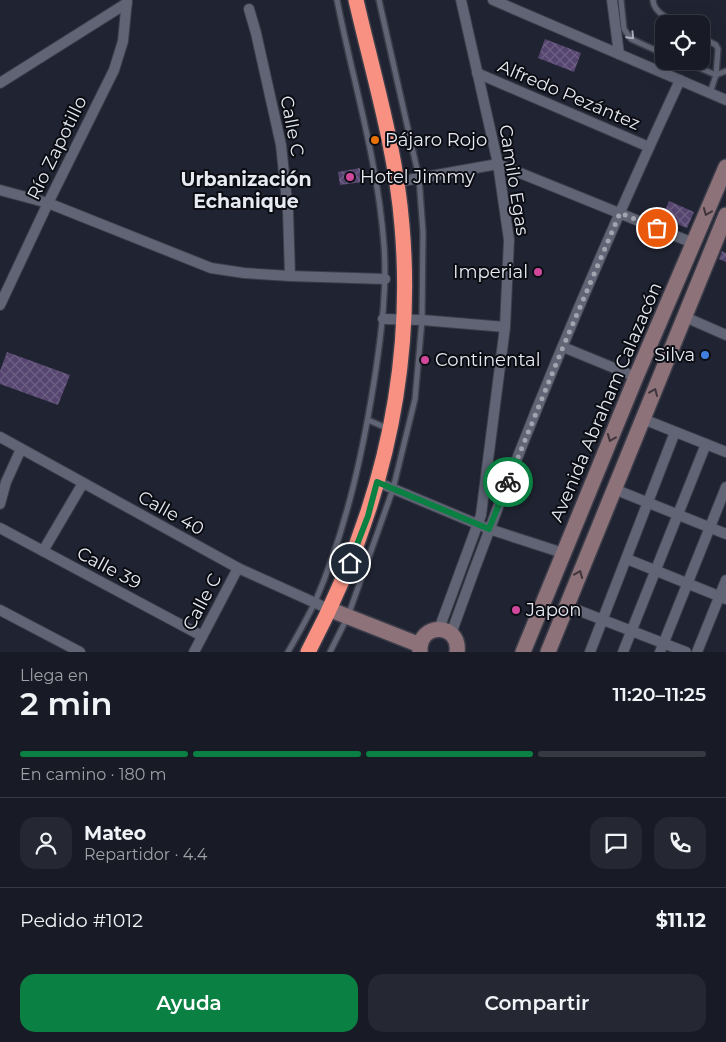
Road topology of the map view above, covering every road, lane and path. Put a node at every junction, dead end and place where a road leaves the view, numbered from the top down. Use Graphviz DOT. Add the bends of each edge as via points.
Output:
graph roads {
  1 [pos="337,0"];
  2 [pos="356,0"];
  3 [pos="379,0"];
  4 [pos="461,0"];
  5 [pos="493,0"];
  6 [pos="612,0"];
  7 [pos="620,0"];
  8 [pos="653,0"];
  9 [pos="127,1"];
  10 [pos="249,9"];
  11 [pos="664,15"];
  12 [pos="710,42"];
  13 [pos="655,50"];
  14 [pos="619,54"];
  15 [pos="706,70"];
  16 [pos="726,71"];
  17 [pos="477,73"];
  18 [pos="716,74"];
  19 [pos="680,80"];
  20 [pos="0,83"];
  21 [pos="710,93"];
  22 [pos="726,100"];
  23 [pos="649,147"];
  24 [pos="498,164"];
  25 [pos="726,167"];
  26 [pos="419,178"];
  27 [pos="397,182"];
  28 [pos="0,190"];
  29 [pos="48,202"];
  30 [pos="620,213"];
  31 [pos="726,215"];
  32 [pos="693,243"];
  33 [pos="290,276"];
  34 [pos="385,279"];
  35 [pos="0,305"];
  36 [pos="685,317"];
  37 [pos="383,319"];
  38 [pos="422,320"];
  39 [pos="404,321"];
  40 [pos="505,327"];
  41 [pos="726,335"];
  42 [pos="563,347"];
  43 [pos="636,377"];
  44 [pos="643,419"];
  45 [pos="368,420"];
  46 [pos="390,429"];
  47 [pos="675,432"];
  48 [pos="0,437"];
  49 [pos="706,444"];
  50 [pos="21,449"];
  51 [pos="726,452"];
  52 [pos="377,482"];
  53 [pos="83,483"];
  54 [pos="726,487"];
  55 [pos="394,489"];
  56 [pos="614,489"];
  57 [pos="648,502"];
  58 [pos="0,504"];
  59 [pos="678,514"];
  60 [pos="478,525"];
  61 [pos="710,527"];
  62 [pos="0,528"];
  63 [pos="489,529"];
  64 [pos="726,534"];
  65 [pos="43,551"];
  66 [pos="563,553"];
  67 [pos="627,559"];
  68 [pos="238,568"];
  69 [pos="655,571"];
  70 [pos="726,580"];
  71 [pos="687,584"];
  72 [pos="723,598"];
  73 [pos="314,603"];
  74 [pos="566,606"];
  75 [pos="0,610"];
  76 [pos="331,610"];
  77 [pos="348,616"];
  78 [pos="603,620"];
  79 [pos="631,631"];
  80 [pos="445,632"];
  81 [pos="202,636"];
  82 [pos="420,648"];
  83 [pos="662,648"];
  84 [pos="80,652"];
  85 [pos="194,652"];
  86 [pos="288,652"];
  87 [pos="308,652"];
  88 [pos="330,652"];
  89 [pos="457,652"];
  90 [pos="523,652"];
  91 [pos="548,652"];
  92 [pos="590,652"];
  93 [pos="623,652"];
  94 [pos="686,652"];
  95 [pos="697,652"];
  1 -- 34 [label="lane" via="378,186"];
  2 -- 27 [label="highway"];
  3 -- 26 [label="lane"];
  4 -- 17 [label="street, Camilo Egas"];
  5 -- 14 [label="street"];
  6 -- 14 [label="street"];
  7 -- 13 [label="lane, one-way" via="624,29 631,39"];
  8 -- 11 [label="lane" via="655,9"];
  9 -- 20 [label="street"];
  9 -- 29 [label="street, Río Zapotillo" via="123,41 114,70"];
  10 -- 33 [label="street, Calle C" via="281,145"];
  12 -- 18 [label="lane" via="718,49"];
  14 -- 19 [label="street"];
  15 -- 18 [label="lane"];
  16 -- 18 [label="lane"];
  17 -- 23 [label="street, Alfredo Pezántez"];
  17 -- 24 [label="street, Camilo Egas"];
  18 -- 21 [label="lane"];
  19 -- 21 [label="street"];
  19 -- 23 [label="street"];
  21 -- 22 [label="street"];
  23 -- 30 [label="street"];
  24 -- 26 [label="street"];
  24 -- 30 [label="street"];
  24 -- 40 [label="street, Camilo Egas" via="509,240"];
  25 -- 32 [label="main road, Avenida Abraham Calazacón, one-way"];
  26 -- 27 [label="street"];
  26 -- 38 [label="lane" via="423,232"];
  27 -- 39 [label="highway" via="402,226"];
  28 -- 29 [label="street"];
  29 -- 33 [label="street" via="211,268"];
  29 -- 35 [label="street, Río Zapotillo"];
  30 -- 32 [label="street"];
  30 -- 42 [label="street"];
  31 -- 36 [label="main road"];
  32 -- 43 [label="main road, Avenida Abraham Calazacón"];
  33 -- 34 [label="street"];
  34 -- 37 [label="lane"];
  36 -- 41 [label="street"];
  44 -- 36 [label="main road, one-way"];
  37 -- 39 [label="street"];
  37 -- 45 [label="lane"];
  38 -- 39 [label="street"];
  38 -- 40 [label="street"];
  38 -- 55 [label="lane" via="414,399"];
  39 -- 46 [label="highway"];
  40 -- 60 [label="street, Camilo Egas"];
  42 -- 43 [label="street"];
  42 -- 63 [label="street"];
  43 -- 66 [label="main road, Avenida Abraham Calazacón, one-way"];
  44 -- 47 [label="street"];
  44 -- 56 [label="main road"];
  45 -- 46 [label="lane"];
  45 -- 73 [label="lane" via="335,549"];
  46 -- 52 [label="highway"];
  47 -- 49 [label="street"];
  47 -- 57 [label="street"];
  48 -- 50 [label="street, Calle 40"];
  49 -- 51 [label="street"];
  49 -- 59 [label="street"];
  50 -- 53 [label="street, Calle 40"];
  50 -- 58 [label="street"];
  52 -- 55 [label="street"];
  52 -- 76 [label="highway" via="368,516"];
  53 -- 65 [label="street"];
  53 -- 68 [label="street, Calle 40"];
  54 -- 61 [label="street"];
  55 -- 60 [label="street"];
  55 -- 77 [label="lane"];
  56 -- 57 [label="street"];
  74 -- 56 [label="main road, one-way"];
  57 -- 59 [label="street"];
  57 -- 67 [label="street"];
  59 -- 61 [label="street"];
  59 -- 69 [label="street"];
  60 -- 63 [label="street"];
  60 -- 80 [label="street, Camilo Egas"];
  61 -- 64 [label="street"];
  61 -- 71 [label="street"];
  62 -- 65 [label="street, Calle 39"];
  63 -- 66 [label="street"];
  63 -- 80 [label="street"];
  65 -- 81 [label="street, Calle 39"];
  66 -- 90 [label="main road, Avenida Abraham Calazacón"];
  67 -- 69 [label="street"];
  67 -- 78 [label="street"];
  68 -- 73 [label="street, Calle 40"];
  68 -- 81 [label="street, Calle C"];
  69 -- 71 [label="street"];
  69 -- 79 [label="street"];
  70 -- 72 [label="street"];
  71 -- 72 [label="street"];
  71 -- 83 [label="street"];
  72 -- 95 [label="street"];
  73 -- 76 [label="street, Calle 40"];
  73 -- 86 [label="lane"];
  74 -- 78 [label="street"];
  74 -- 91 [label="main road"];
  75 -- 84 [label="street"];
  76 -- 77 [label="main road"];
  76 -- 87 [label="highway"];
  77 -- 82 [label="main road"];
  77 -- 88 [label="lane"];
  78 -- 79 [label="street"];
  78 -- 92 [label="street"];
  79 -- 83 [label="street"];
  79 -- 93 [label="street"];
  80 -- 82 [label="main road" via="429,632"];
  80 -- 89 [label="main road" via="457,643"];
  81 -- 85 [label="street, Calle C"];
  83 -- 94 [label="street"];
}
